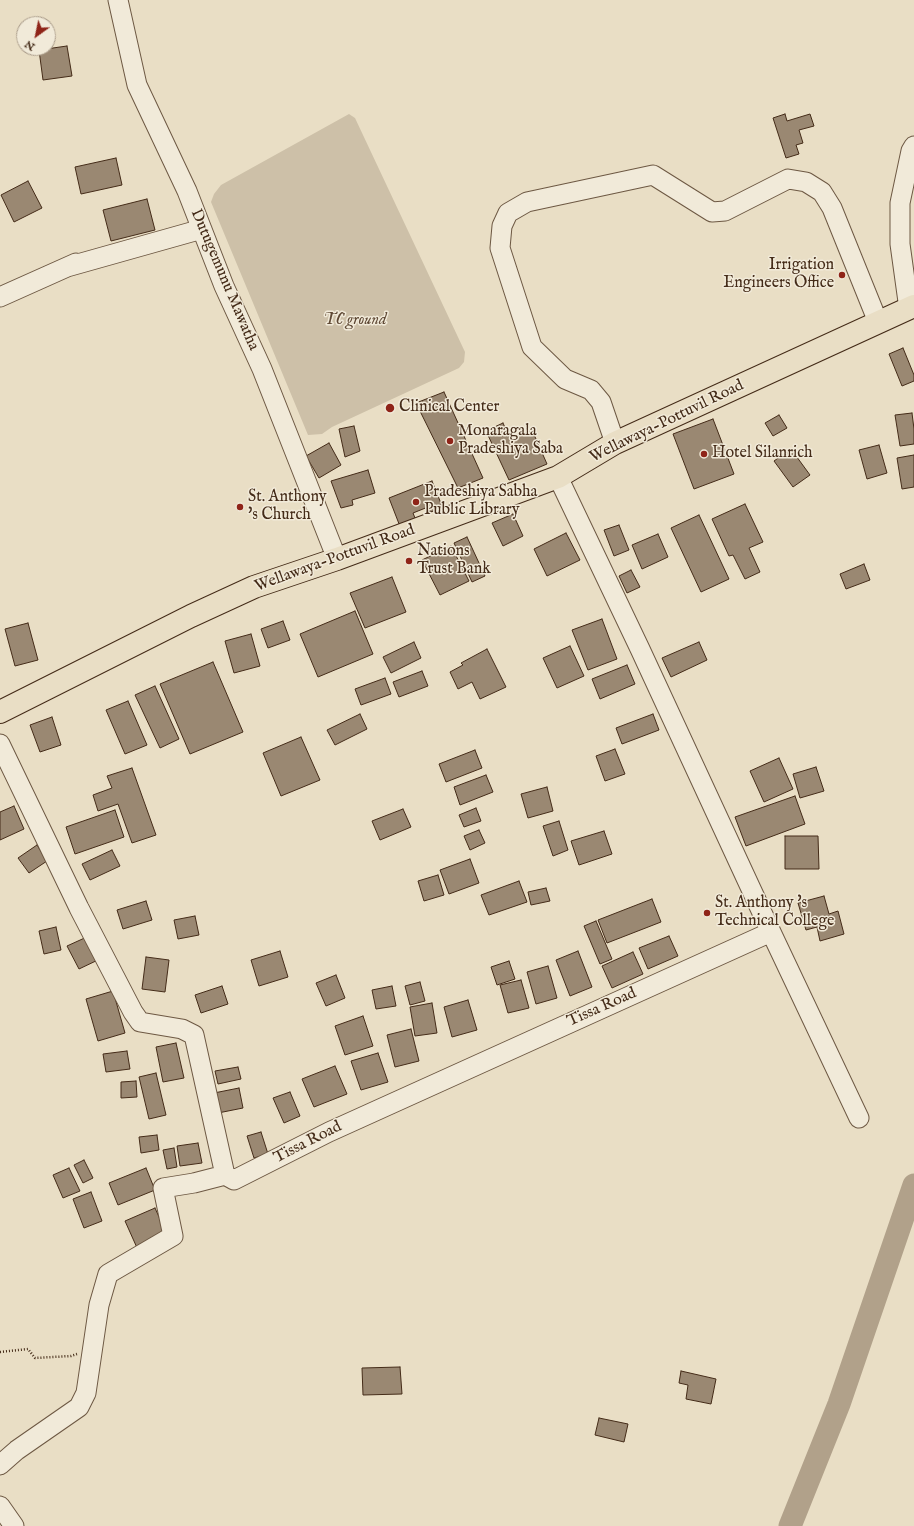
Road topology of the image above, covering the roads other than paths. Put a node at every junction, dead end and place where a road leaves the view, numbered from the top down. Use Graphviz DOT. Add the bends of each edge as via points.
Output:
graph roads {
  1 [pos="118,0"];
  2 [pos="914,146"];
  3 [pos="202,229"];
  4 [pos="0,297"];
  5 [pos="911,308"];
  6 [pos="878,322"];
  7 [pos="615,443"];
  8 [pos="558,477"];
  9 [pos="337,560"];
  10 [pos="0,712"];
  11 [pos="0,744"];
  12 [pos="771,932"];
  13 [pos="859,1118"];
  14 [pos="225,1175"];
  15 [pos="0,1465"];
  16 [pos="0,1506"];
  17 [pos="14,1526"];
  1 -- 3 [label="street, Dutugemunu Mawatha" via="138,85 187,190"];
  2 -- 5 [label="street" via="900,203 900,244"];
  3 -- 4 [label="street" via="71,265"];
  3 -- 9 [label="street, Dutugemunu Mawatha" via="224,286 262,369"];
  5 -- 6 [label="highway, Wellawaya-Pottuvil Road"];
  6 -- 7 [label="highway, Wellawaya-Pottuvil Road"];
  6 -- 7 [label="street" via="832,208 822,192 806,182 788,179 725,211 712,212 653,175 527,202 508,213 502,226 500,248 532,347 565,379 592,390 601,402"];
  7 -- 8 [label="highway, Wellawaya-Pottuvil Road"];
  8 -- 9 [label="highway, Wellawaya-Pottuvil Road"];
  8 -- 12 [label="street"];
  9 -- 10 [label="highway, Wellawaya-Pottuvil Road" via="254,587"];
  11 -- 14 [label="street" via="79,908 133,1012 140,1022 182,1028 194,1035"];
  12 -- 13 [label="street"];
  12 -- 14 [label="street, Tissa Road" via="329,1132 234,1180"];
  14 -- 15 [label="street" via="163,1188 173,1236 108,1274 99,1305 86,1393 79,1407 17,1450"];
  16 -- 17 [label="street"];
}
